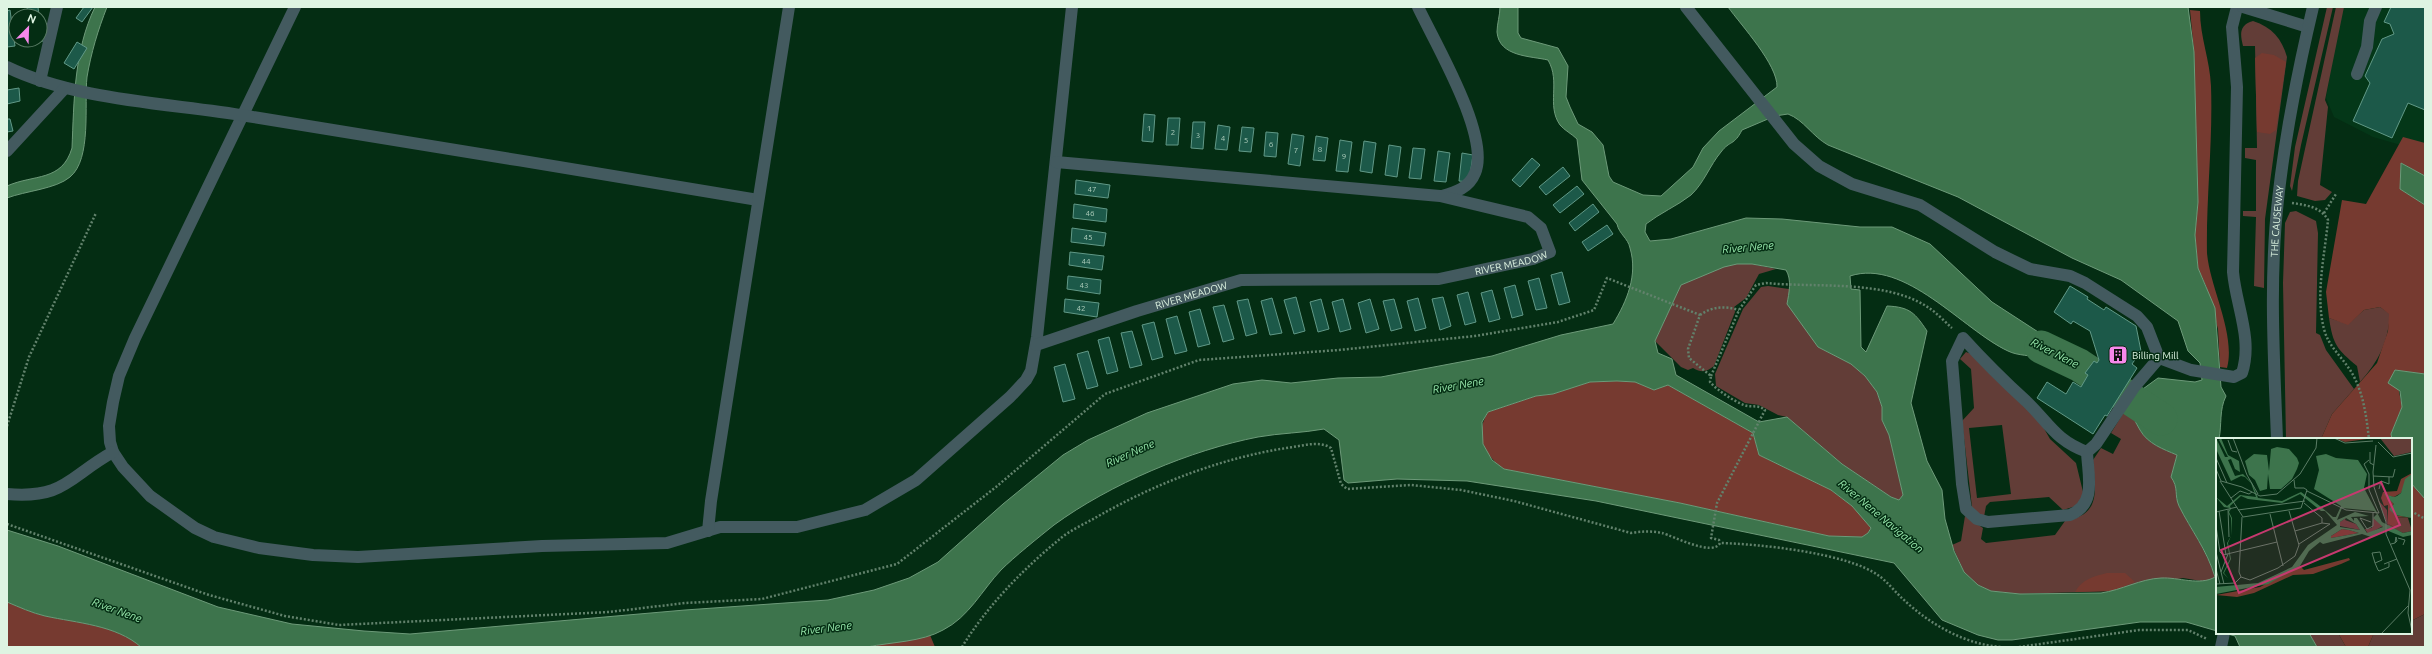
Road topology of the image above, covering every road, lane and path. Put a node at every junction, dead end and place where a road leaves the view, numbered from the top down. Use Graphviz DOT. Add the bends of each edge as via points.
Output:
graph roads {
  1 [pos="57,7"];
  2 [pos="295,7"];
  3 [pos="789,7"];
  4 [pos="1072,7"];
  5 [pos="1418,7"];
  6 [pos="1686,7"];
  7 [pos="2237,7"];
  8 [pos="2243,7"];
  9 [pos="2313,7"];
  10 [pos="2376,7"];
  11 [pos="2308,27"];
  12 [pos="7,67"];
  13 [pos="2357,74"];
  14 [pos="40,81"];
  15 [pos="68,88"];
  16 [pos="245,115"];
  17 [pos="7,151"];
  18 [pos="1056,162"];
  19 [pos="2336,194"];
  20 [pos="1440,196"];
  21 [pos="758,200"];
  22 [pos="2278,202"];
  23 [pos="96,213"];
  24 [pos="2324,213"];
  25 [pos="1739,310"];
  26 [pos="1700,315"];
  27 [pos="1963,338"];
  28 [pos="1036,344"];
  29 [pos="2159,358"];
  30 [pos="1711,376"];
  31 [pos="7,426"];
  32 [pos="2277,438"];
  33 [pos="2369,438"];
  34 [pos="113,452"];
  35 [pos="2087,452"];
  36 [pos="7,494"];
  37 [pos="2412,512"];
  38 [pos="2425,519"];
  39 [pos="7,524"];
  40 [pos="708,531"];
  41 [pos="1720,543"];
  42 [pos="2224,634"];
  43 [pos="962,647"];
  44 [pos="2002,647"];
  45 [pos="2019,647"];
  46 [pos="2208,647"];
  47 [pos="2221,647"];
  1 -- 14 [label="street"];
  2 -- 16 [label="street"];
  3 -- 21 [label="street"];
  4 -- 18 [label="street"];
  5 -- 20 [label="street" via="1475,129 1478,152 1475,174 1469,182 1462,190"];
  6 -- 29 [label="street" via="1776,123 1809,157 1852,184 1920,205 1988,249 2030,269 2070,276 2085,283 2137,316 2147,327"];
  7 -- 29 [label="street" via="2232,27 2237,87 2234,272 2235,293 2246,334 2247,358 2238,377 2191,370"];
  8 -- 11 [label="street"];
  9 -- 11 [label="street, THE CAUSEWAY"];
  10 -- 13 [label="street" via="2370,21 2367,47"];
  11 -- 22 [label="street, THE CAUSEWAY"];
  12 -- 14 [label="street"];
  14 -- 15 [label="street"];
  15 -- 16 [label="street"];
  15 -- 17 [label="street"];
  16 -- 21 [label="street"];
  16 -- 34 [label="street" via="135,338 119,376 109,426"];
  18 -- 20 [label="street, RIVER MEADOW"];
  18 -- 28 [label="street"];
  19 -- 24 [label="path"];
  20 -- 28 [label="street, RIVER MEADOW" via="1528,217 1541,228 1550,252 1439,279 1241,280"];
  21 -- 40 [label="street" via="710,502"];
  22 -- 24 [label="path" via="2316,208"];
  22 -- 32 [label="street, THE CAUSEWAY" via="2274,285"];
  23 -- 31 [label="path" via="29,357"];
  24 -- 33 [label="path" via="2328,220 2321,293 2324,329 2333,350 2348,366 2358,384"];
  25 -- 26 [label="path" via="1712,308"];
  25 -- 27 [label="path" via="1756,285 1876,290 1900,295 1928,308"];
  25 -- 30 [label="path"];
  26 -- 30 [label="path" via="1688,349 1688,358"];
  26 -- 39 [label="path" via="1688,308 1607,278 1594,310 1558,322 1475,336 1339,350 1199,360 1104,394 996,487 897,564 762,599 685,603 609,612 339,625 285,616 209,595"];
  27 -- 35 [label="street" via="2005,383 2027,402 2054,434 2073,447"];
  27 -- 35 [label="street" via="1952,361 1962,484 1966,509 1970,514 1988,522 2070,515 2080,511 2088,500"];
  28 -- 40 [label="street" via="1035,359 1026,380 1010,397 916,480 882,502 845,516 797,527 720,528"];
  29 -- 35 [label="street" via="2135,386 2096,444"];
  30 -- 41 [label="path" via="1710,382 1715,388 1745,405 1763,408 1764,414 1717,503 1711,538 1719,540"];
  34 -- 36 [label="street" via="55,490 28,496"];
  34 -- 40 [label="street" via="123,467 150,496 195,528 214,537 259,548 313,555 358,557 542,546 646,545 667,543"];
  37 -- 38 [label="path"];
  41 -- 43 [label="path" via="1716,547 1700,547 1686,544 1662,533 1631,533 1521,503 1461,490 1412,485 1347,489 1341,484 1331,448 1315,444 1221,462 1128,499 1062,537 1020,577 974,627"];
  41 -- 44 [label="path" via="1747,544 1824,556 1858,565 1879,576 1933,624 1985,646"];
  42 -- 47 [label="street"];
  45 -- 46 [label="path" via="2138,630 2188,630 2209,640"];
}
